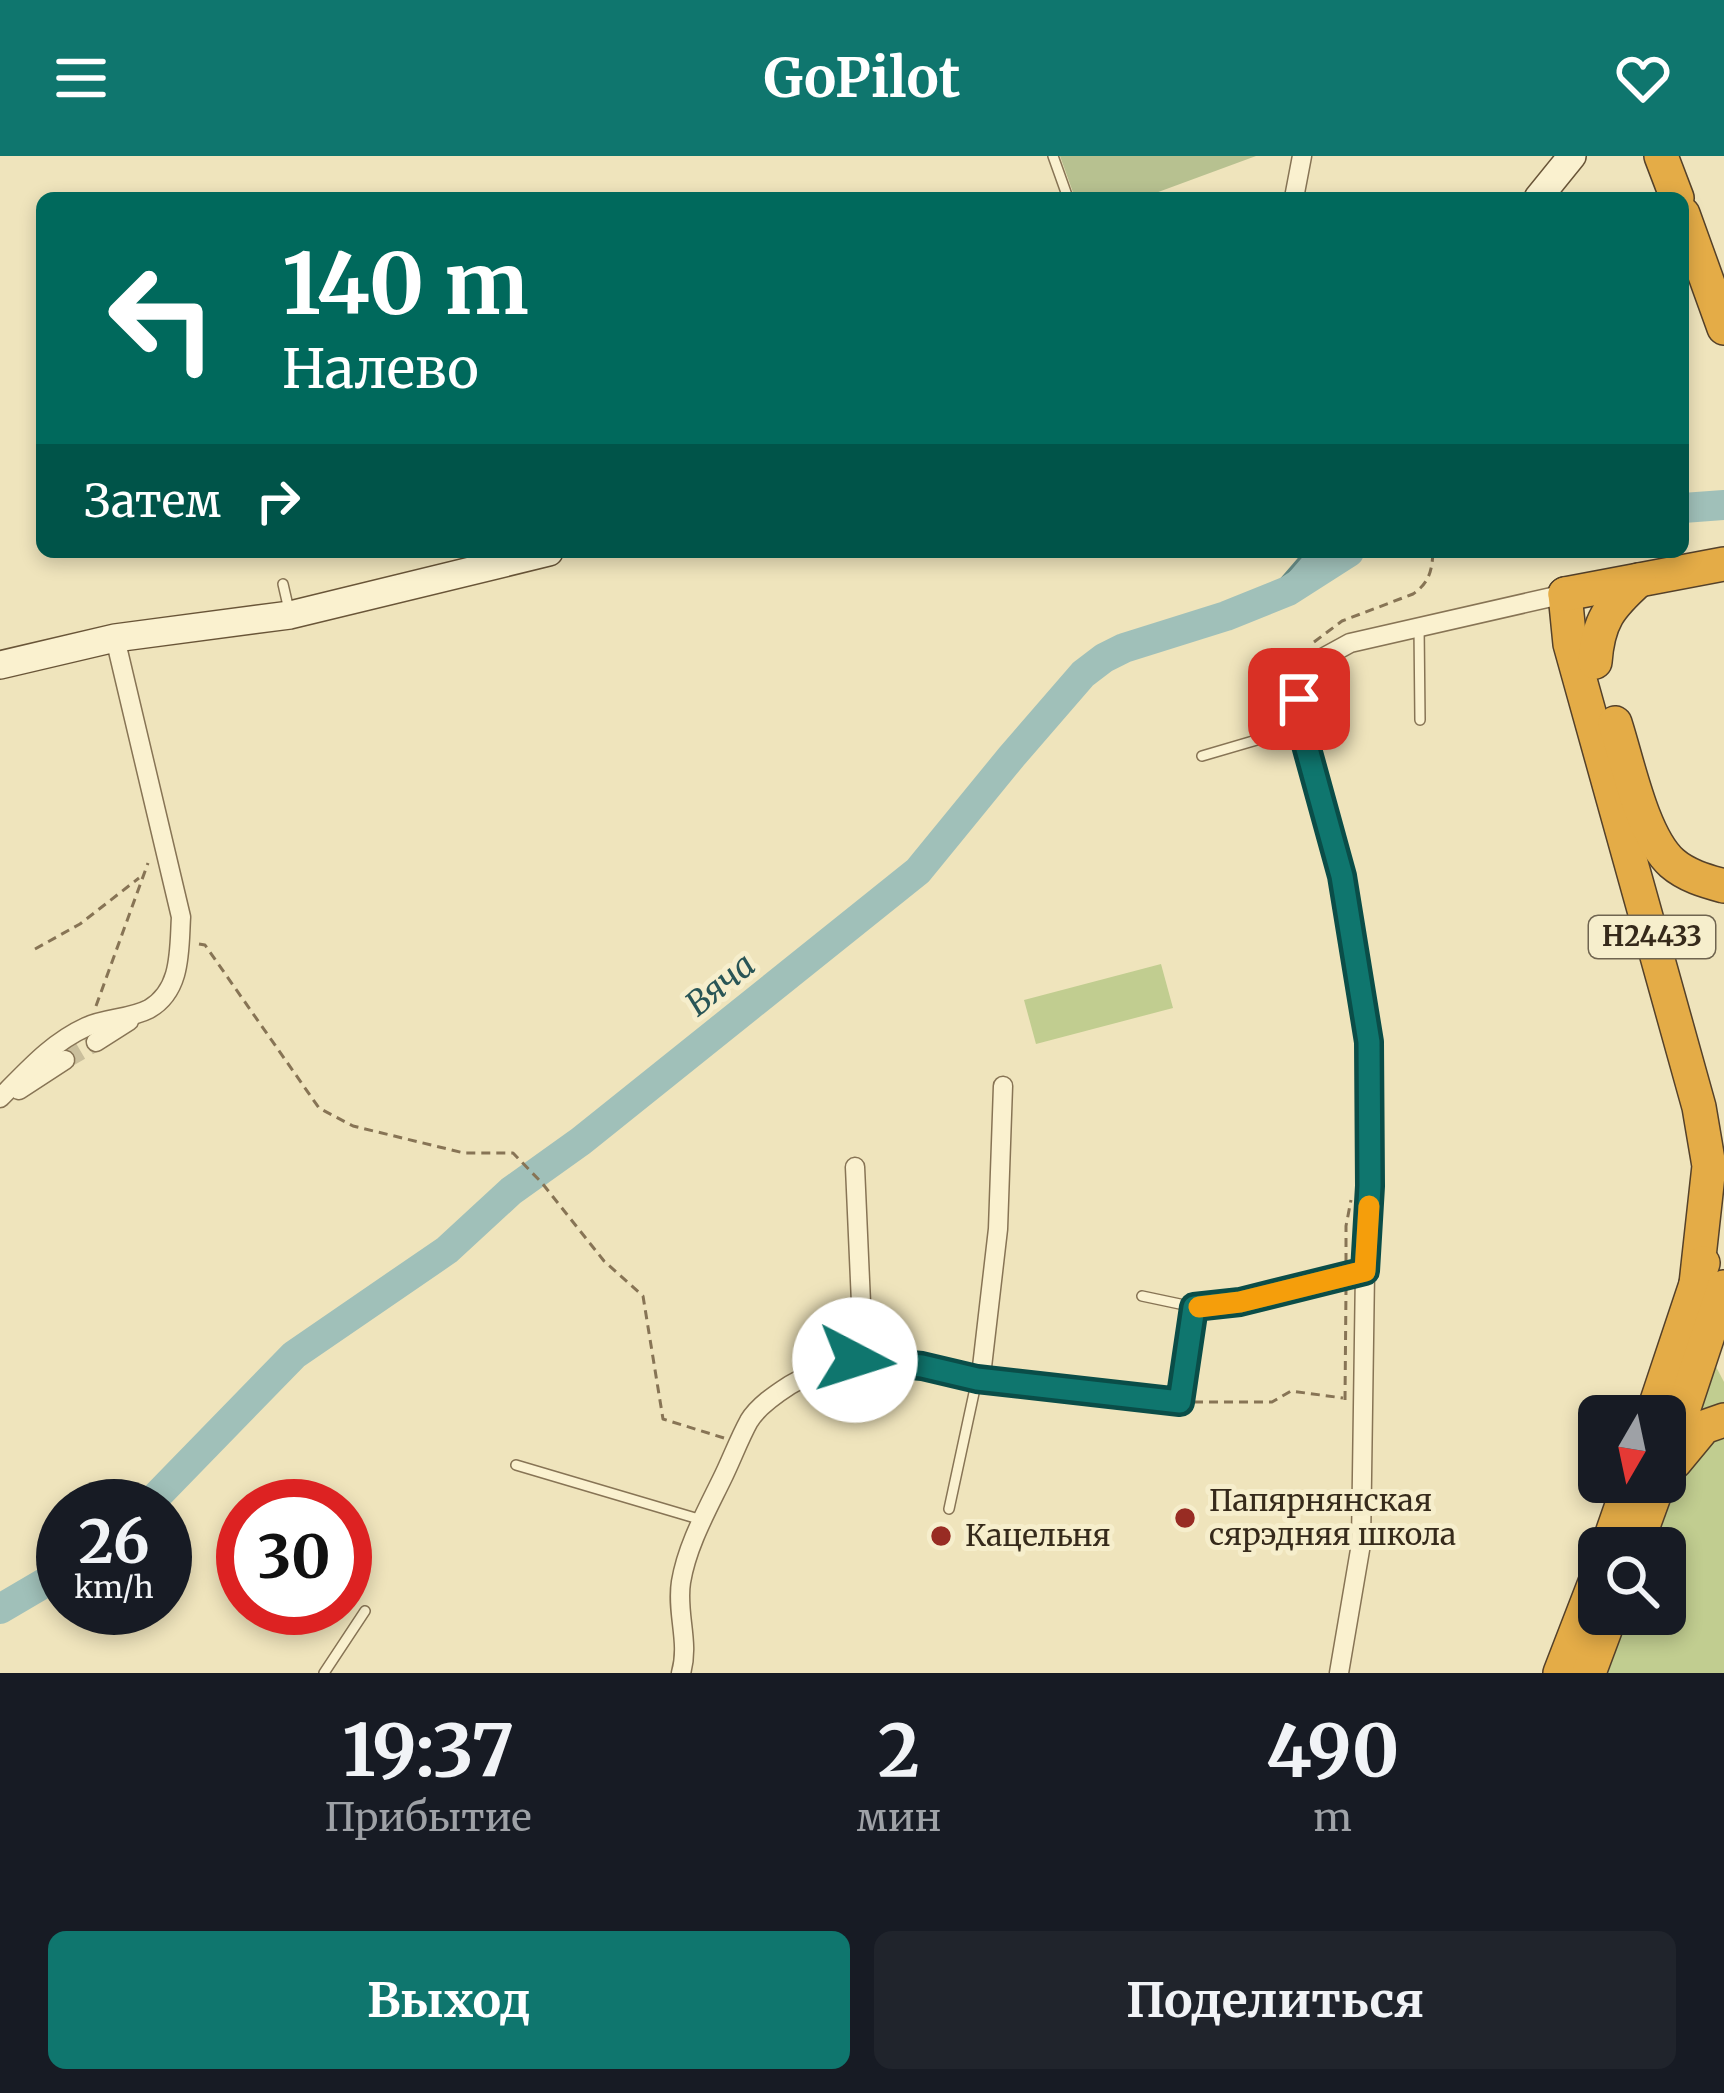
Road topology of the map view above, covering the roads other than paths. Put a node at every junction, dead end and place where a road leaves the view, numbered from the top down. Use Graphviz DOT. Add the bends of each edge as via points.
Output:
graph roads {
  1 [pos="1053,156"];
  2 [pos="1302,156"];
  3 [pos="1572,156"];
  4 [pos="1661,156"];
  5 [pos="1066,192"];
  6 [pos="1295,192"];
  7 [pos="1543,192"];
  8 [pos="1675,192"];
  9 [pos="1689,224"];
  10 [pos="1713,262"];
  11 [pos="1724,328"];
  12 [pos="524,558"];
  13 [pos="1724,564"];
  14 [pos="1639,580"];
  15 [pos="283,584"];
  16 [pos="1565,594"];
  17 [pos="290,615"];
  18 [pos="1419,626"];
  19 [pos="115,638"];
  20 [pos="1595,662"];
  21 [pos="0,665"];
  22 [pos="1420,719"];
  23 [pos="1301,727"];
  24 [pos="1202,756"];
  25 [pos="1724,886"];
  26 [pos="65,1060"];
  27 [pos="1004,1086"];
  28 [pos="0,1100"];
  29 [pos="855,1167"];
  30 [pos="1724,1198"];
  31 [pos="1356,1274"];
  32 [pos="1715,1290"];
  33 [pos="1142,1296"];
  34 [pos="1194,1307"];
  35 [pos="1724,1354"];
  36 [pos="855,1360"];
  37 [pos="977,1379"];
  38 [pos="1662,1395"];
  39 [pos="1683,1395"];
  40 [pos="1724,1420"];
  41 [pos="1686,1447"];
  42 [pos="516,1465"];
  43 [pos="949,1509"];
  44 [pos="702,1520"];
  45 [pos="1578,1626"];
  46 [pos="349,1635"];
  47 [pos="1603,1635"];
  48 [pos="324,1673"];
  49 [pos="681,1673"];
  50 [pos="1339,1673"];
  51 [pos="1560,1673"];
  52 [pos="1589,1673"];
  1 -- 5 [label="lane"];
  2 -- 6 [label="street"];
  3 -- 7 [label="main road"];
  4 -- 8 [label="highway"];
  9 -- 10 [label="highway"];
  10 -- 11 [label="highway"];
  12 -- 17 [label="main road"];
  13 -- 14 [label="highway"];
  14 -- 16 [label="highway"];
  14 -- 20 [label="highway" via="1606,614"];
  15 -- 17 [label="lane"];
  16 -- 18 [label="street"];
  16 -- 20 [label="highway, Н24433"];
  16 -- 32 [label="highway, Н24433" via="1570,644 1700,1107"];
  17 -- 19 [label="main road"];
  18 -- 22 [label="lane"];
  18 -- 23 [label="street" via="1319,660 1303,684"];
  19 -- 21 [label="main road"];
  19 -- 28 [label="street" via="181,917 178,964 172,986 148,1009 52,1045"];
  20 -- 25 [label="highway, Н24433" via="1651,836 1672,862"];
  23 -- 24 [label="lane"];
  23 -- 31 [label="street" via="1342,876 1369,1042 1370,1186"];
  26 -- 28 [label="street"];
  27 -- 37 [label="street" via="998,1229"];
  29 -- 36 [label="street"];
  30 -- 32 [label="highway"];
  31 -- 34 [label="lane"];
  31 -- 50 [label="street" via="1361,1544"];
  32 -- 35 [label="highway, Н24433"];
  32 -- 38 [label="highway"];
  32 -- 39 [label="highway"];
  33 -- 34 [label="lane"];
  34 -- 37 [label="lane" via="1180,1402"];
  36 -- 37 [label="street"];
  36 -- 44 [label="street" via="776,1393 751,1418"];
  37 -- 43 [label="lane"];
  40 -- 41 [label="highway"];
  42 -- 44 [label="lane"];
  44 -- 49 [label="street" via="681,1583"];
  45 -- 51 [label="highway"];
  46 -- 48 [label="lane"];
  47 -- 52 [label="highway"];
}
